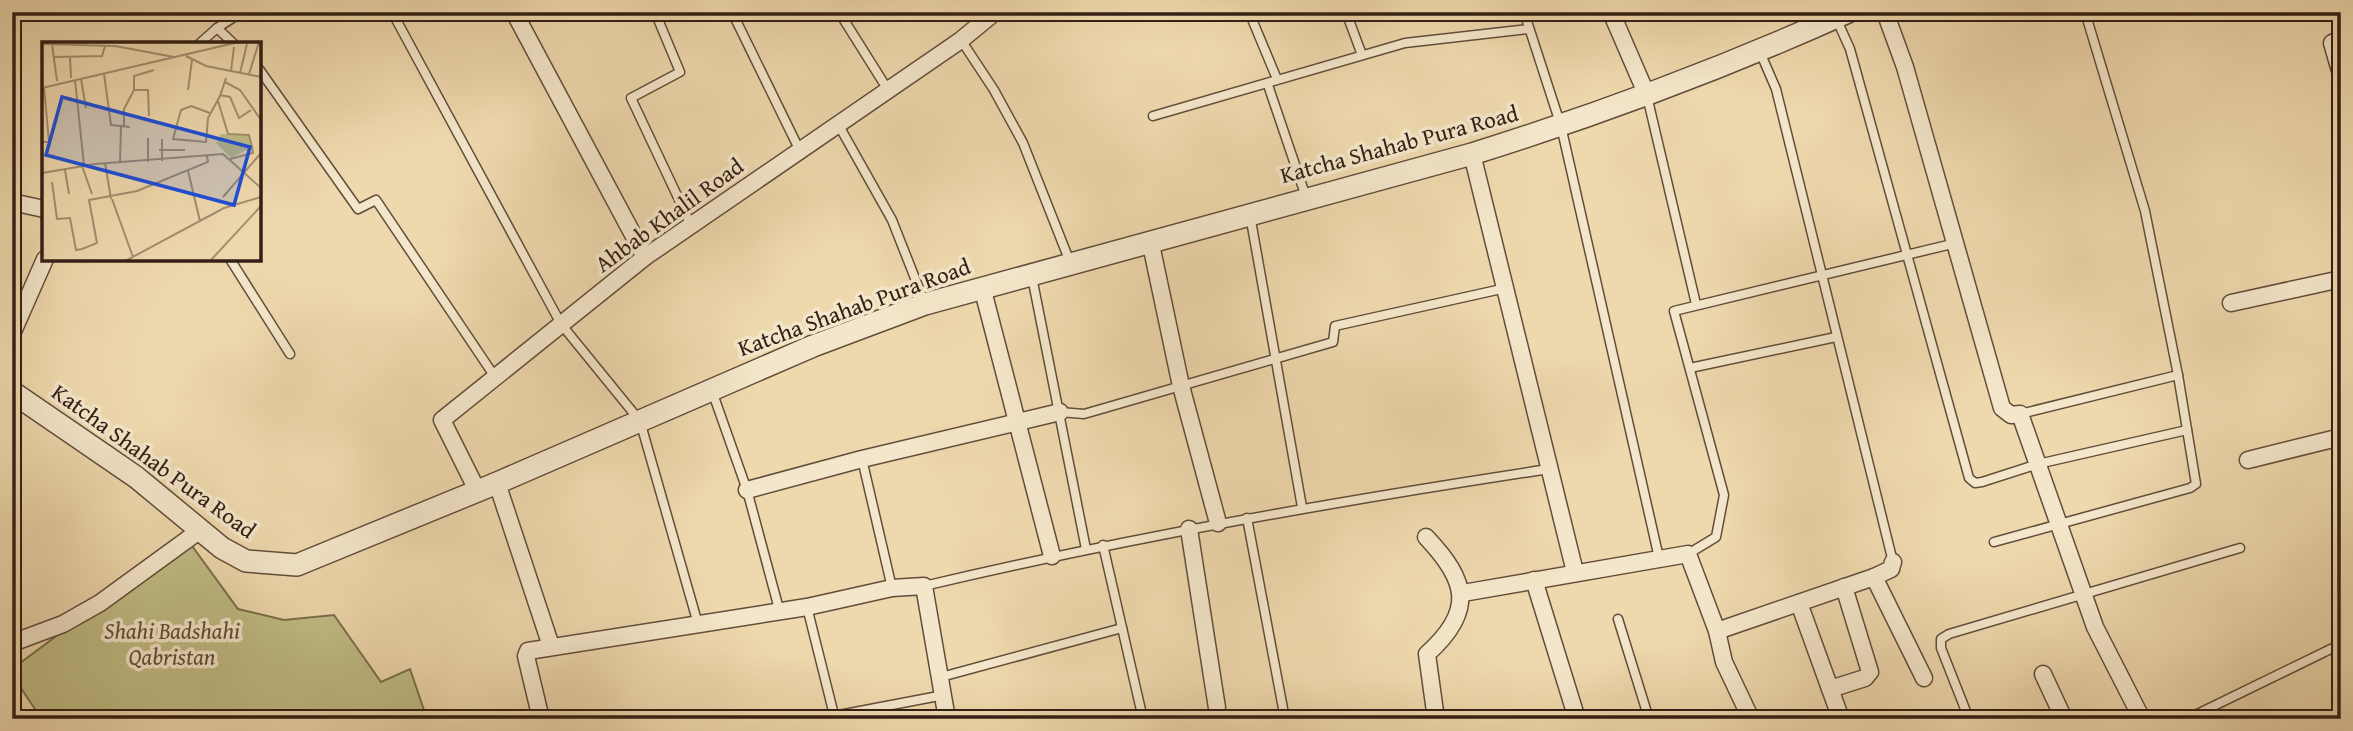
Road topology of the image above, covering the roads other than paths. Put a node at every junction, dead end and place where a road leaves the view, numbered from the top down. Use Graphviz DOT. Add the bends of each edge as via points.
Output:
graph roads {
  1 [pos="242,12"];
  2 [pos="391,12"];
  3 [pos="514,12"];
  4 [pos="655,12"];
  5 [pos="732,12"];
  6 [pos="839,12"];
  7 [pos="995,12"];
  8 [pos="1346,12"];
  9 [pos="1524,12"];
  10 [pos="1611,12"];
  11 [pos="1885,12"];
  12 [pos="2085,12"];
  13 [pos="1250,13"];
  14 [pos="1842,15"];
  15 [pos="217,27"];
  16 [pos="1529,29"];
  17 [pos="2341,39"];
  18 [pos="961,40"];
  19 [pos="201,42"];
  20 [pos="232,42"];
  21 [pos="1760,52"];
  22 [pos="1362,55"];
  23 [pos="261,72"];
  24 [pos="2341,74"];
  25 [pos="1277,79"];
  26 [pos="1268,85"];
  27 [pos="888,90"];
  28 [pos="1646,93"];
  29 [pos="1153,116"];
  30 [pos="838,124"];
  31 [pos="1561,126"];
  32 [pos="800,150"];
  33 [pos="1472,154"];
  34 [pos="1306,197"];
  35 [pos="12,202"];
  36 [pos="42,209"];
  37 [pos="1249,213"];
  38 [pos="691,225"];
  39 [pos="1150,240"];
  40 [pos="1956,243"];
  41 [pos="1907,255"];
  42 [pos="645,257"];
  43 [pos="44,261"];
  44 [pos="231,261"];
  45 [pos="1070,262"];
  46 [pos="1031,273"];
  47 [pos="1821,276"];
  48 [pos="2341,279"];
  49 [pos="982,287"];
  50 [pos="1506,288"];
  51 [pos="2231,303"];
  52 [pos="925,304"];
  53 [pos="1696,304"];
  54 [pos="561,324"];
  55 [pos="12,334"];
  56 [pos="1836,337"];
  57 [pos="290,354"];
  58 [pos="1275,359"];
  59 [pos="1690,368"];
  60 [pos="2178,375"];
  61 [pos="495,377"];
  62 [pos="1181,386"];
  63 [pos="712,390"];
  64 [pos="12,392"];
  65 [pos="1060,412"];
  66 [pos="2020,414"];
  67 [pos="640,421"];
  68 [pos="1017,421"];
  69 [pos="2187,430"];
  70 [pos="2341,438"];
  71 [pos="862,458"];
  72 [pos="2248,460"];
  73 [pos="2038,464"];
  74 [pos="1549,468"];
  75 [pos="487,486"];
  76 [pos="747,490"];
  77 [pos="1302,507"];
  78 [pos="1247,518"];
  79 [pos="1218,523"];
  80 [pos="2060,525"];
  81 [pos="1189,529"];
  82 [pos="199,531"];
  83 [pos="1426,537"];
  84 [pos="1994,542"];
  85 [pos="1103,545"];
  86 [pos="2240,548"];
  87 [pos="1086,549"];
  88 [pos="1688,554"];
  89 [pos="1052,556"];
  90 [pos="1659,558"];
  91 [pos="1893,562"];
  92 [pos="1575,572"];
  93 [pos="1874,577"];
  94 [pos="1534,580"];
  95 [pos="924,586"];
  96 [pos="1844,587"];
  97 [pos="892,588"];
  98 [pos="1463,593"];
  99 [pos="2083,593"];
  100 [pos="1800,603"];
  101 [pos="807,607"];
  102 [pos="779,609"];
  103 [pos="1618,619"];
  104 [pos="698,624"];
  105 [pos="1122,628"];
  106 [pos="1717,631"];
  107 [pos="12,643"];
  108 [pos="2341,644"];
  109 [pos="551,646"];
  110 [pos="2043,674"];
  111 [pos="941,677"];
  112 [pos="1924,678"];
  113 [pos="1830,689"];
  114 [pos="944,695"];
  115 [pos="1217,709"];
  116 [pos="1142,716"];
  117 [pos="834,718"];
  118 [pos="541,719"];
  119 [pos="818,719"];
  120 [pos="947,719"];
  121 [pos="1122,719"];
  122 [pos="1285,719"];
  123 [pos="1436,719"];
  124 [pos="1577,719"];
  125 [pos="1649,719"];
  126 [pos="1751,719"];
  127 [pos="1840,719"];
  128 [pos="1969,719"];
  129 [pos="2064,719"];
  130 [pos="2142,719"];
  131 [pos="2187,719"];
  1 -- 15 [label="lane"];
  2 -- 54 [label="lane"];
  3 -- 42 [label="street"];
  4 -- 38 [label="lane" via="681,72 631,98"];
  5 -- 32 [label="lane"];
  6 -- 27 [label="lane"];
  7 -- 18 [label="street, Ahbab Khalil Road"];
  8 -- 22 [label="lane"];
  9 -- 16 [label="lane"];
  10 -- 28 [label="street"];
  11 -- 40 [label="street"];
  12 -- 60 [label="lane" via="2145,211"];
  13 -- 25 [label="lane"];
  14 -- 21 [label="street, Katcha Shahab Pura Road"];
  14 -- 41 [label="lane"];
  15 -- 19 [label="lane"];
  15 -- 20 [label="lane"];
  16 -- 22 [label="lane" via="1405,43"];
  16 -- 31 [label="lane"];
  17 -- 24 [label="street" via="2332,43"];
  18 -- 27 [label="street, Ahbab Khalil Road"];
  18 -- 45 [label="lane" via="1023,143"];
  21 -- 28 [label="street, Katcha Shahab Pura Road"];
  21 -- 47 [label="lane" via="1776,89"];
  22 -- 25 [label="lane"];
  23 -- 61 [label="lane" via="358,209 376,200"];
  25 -- 26 [label="lane"];
  26 -- 29 [label="lane"];
  26 -- 34 [label="lane"];
  27 -- 30 [label="street, Ahbab Khalil Road"];
  28 -- 31 [label="street, Katcha Shahab Pura Road"];
  28 -- 53 [label="lane"];
  30 -- 32 [label="street, Ahbab Khalil Road"];
  30 -- 52 [label="lane" via="892,220"];
  31 -- 33 [label="street, Katcha Shahab Pura Road"];
  31 -- 90 [label="lane"];
  32 -- 38 [label="street, Ahbab Khalil Road"];
  33 -- 34 [label="street, Katcha Shahab Pura Road"];
  33 -- 50 [label="street"];
  34 -- 37 [label="street, Katcha Shahab Pura Road"];
  35 -- 36 [label="street"];
  37 -- 39 [label="street, Katcha Shahab Pura Road"];
  37 -- 58 [label="lane"];
  38 -- 42 [label="street, Ahbab Khalil Road"];
  39 -- 45 [label="street, Katcha Shahab Pura Road"];
  39 -- 62 [label="street"];
  40 -- 41 [label="lane"];
  40 -- 66 [label="street" via="2002,408 2011,415"];
  41 -- 47 [label="lane"];
  41 -- 73 [label="lane" via="1969,478 1975,484"];
  42 -- 54 [label="street, Ahbab Khalil Road"];
  43 -- 55 [label="street"];
  44 -- 57 [label="lane"];
  45 -- 46 [label="street, Katcha Shahab Pura Road"];
  46 -- 49 [label="street, Katcha Shahab Pura Road"];
  46 -- 65 [label="lane"];
  47 -- 53 [label="lane"];
  47 -- 56 [label="lane"];
  48 -- 51 [label="street"];
  49 -- 52 [label="street, Katcha Shahab Pura Road"];
  49 -- 68 [label="street"];
  50 -- 58 [label="lane" via="1335,326 1333,342"];
  50 -- 74 [label="street"];
  52 -- 63 [label="street, Katcha Shahab Pura Road"];
  53 -- 59 [label="lane" via="1674,310"];
  54 -- 61 [label="street, Ahbab Khalil Road"];
  54 -- 67 [label="lane"];
  56 -- 59 [label="lane"];
  56 -- 91 [label="lane"];
  58 -- 62 [label="lane"];
  58 -- 77 [label="lane"];
  59 -- 88 [label="lane" via="1724,495 1716,537"];
  60 -- 66 [label="lane"];
  60 -- 69 [label="lane"];
  61 -- 75 [label="street, Ahbab Khalil Road" via="442,420"];
  62 -- 65 [label="lane" via="1084,414"];
  62 -- 79 [label="street"];
  63 -- 67 [label="street, Katcha Shahab Pura Road"];
  63 -- 76 [label="lane"];
  64 -- 82 [label="street, Katcha Shahab Pura Road" via="136,477"];
  65 -- 68 [label="street"];
  65 -- 87 [label="lane"];
  66 -- 73 [label="street"];
  67 -- 75 [label="street, Katcha Shahab Pura Road"];
  67 -- 104 [label="lane"];
  68 -- 71 [label="street"];
  68 -- 89 [label="street"];
  69 -- 73 [label="lane"];
  69 -- 80 [label="lane" via="2196,478 2190,488"];
  70 -- 72 [label="street"];
  71 -- 76 [label="street"];
  71 -- 97 [label="lane"];
  73 -- 80 [label="street"];
  74 -- 77 [label="lane"];
  74 -- 92 [label="street"];
  75 -- 82 [label="street, Katcha Shahab Pura Road" via="297,565 246,561"];
  75 -- 109 [label="street"];
  76 -- 102 [label="lane"];
  77 -- 78 [label="lane"];
  78 -- 79 [label="lane"];
  78 -- 122 [label="lane"];
  79 -- 81 [label="lane"];
  80 -- 84 [label="lane"];
  80 -- 99 [label="street"];
  81 -- 85 [label="lane"];
  81 -- 115 [label="street"];
  82 -- 107 [label="street" via="100,603 63,624"];
  83 -- 98 [label="street" via="1444,556"];
  85 -- 87 [label="lane"];
  85 -- 105 [label="lane"];
  86 -- 99 [label="lane"];
  87 -- 89 [label="lane"];
  88 -- 90 [label="street"];
  88 -- 106 [label="street"];
  89 -- 95 [label="lane"];
  90 -- 92 [label="street"];
  91 -- 93 [label="street" via="1891,569"];
  92 -- 94 [label="street"];
  93 -- 96 [label="street"];
  93 -- 112 [label="street"];
  94 -- 98 [label="street"];
  94 -- 124 [label="street"];
  95 -- 97 [label="street"];
  95 -- 111 [label="street"];
  96 -- 100 [label="street"];
  96 -- 113 [label="street" via="1870,672 1865,678"];
  97 -- 101 [label="street"];
  98 -- 123 [label="street" via="1452,628 1427,654"];
  99 -- 128 [label="lane" via="1941,639"];
  99 -- 130 [label="street" via="2095,627"];
  100 -- 106 [label="street"];
  100 -- 113 [label="street"];
  101 -- 102 [label="street"];
  101 -- 117 [label="lane"];
  102 -- 104 [label="street"];
  103 -- 125 [label="lane"];
  104 -- 109 [label="street"];
  105 -- 111 [label="lane"];
  105 -- 116 [label="lane"];
  106 -- 126 [label="street" via="1724,662"];
  108 -- 131 [label="lane"];
  109 -- 118 [label="street" via="528,651 526,656"];
  110 -- 129 [label="street"];
  111 -- 114 [label="street"];
  113 -- 127 [label="street"];
  114 -- 117 [label="lane"];
  114 -- 120 [label="street"];
  116 -- 121 [label="lane"];
  117 -- 119 [label="lane"];
}
